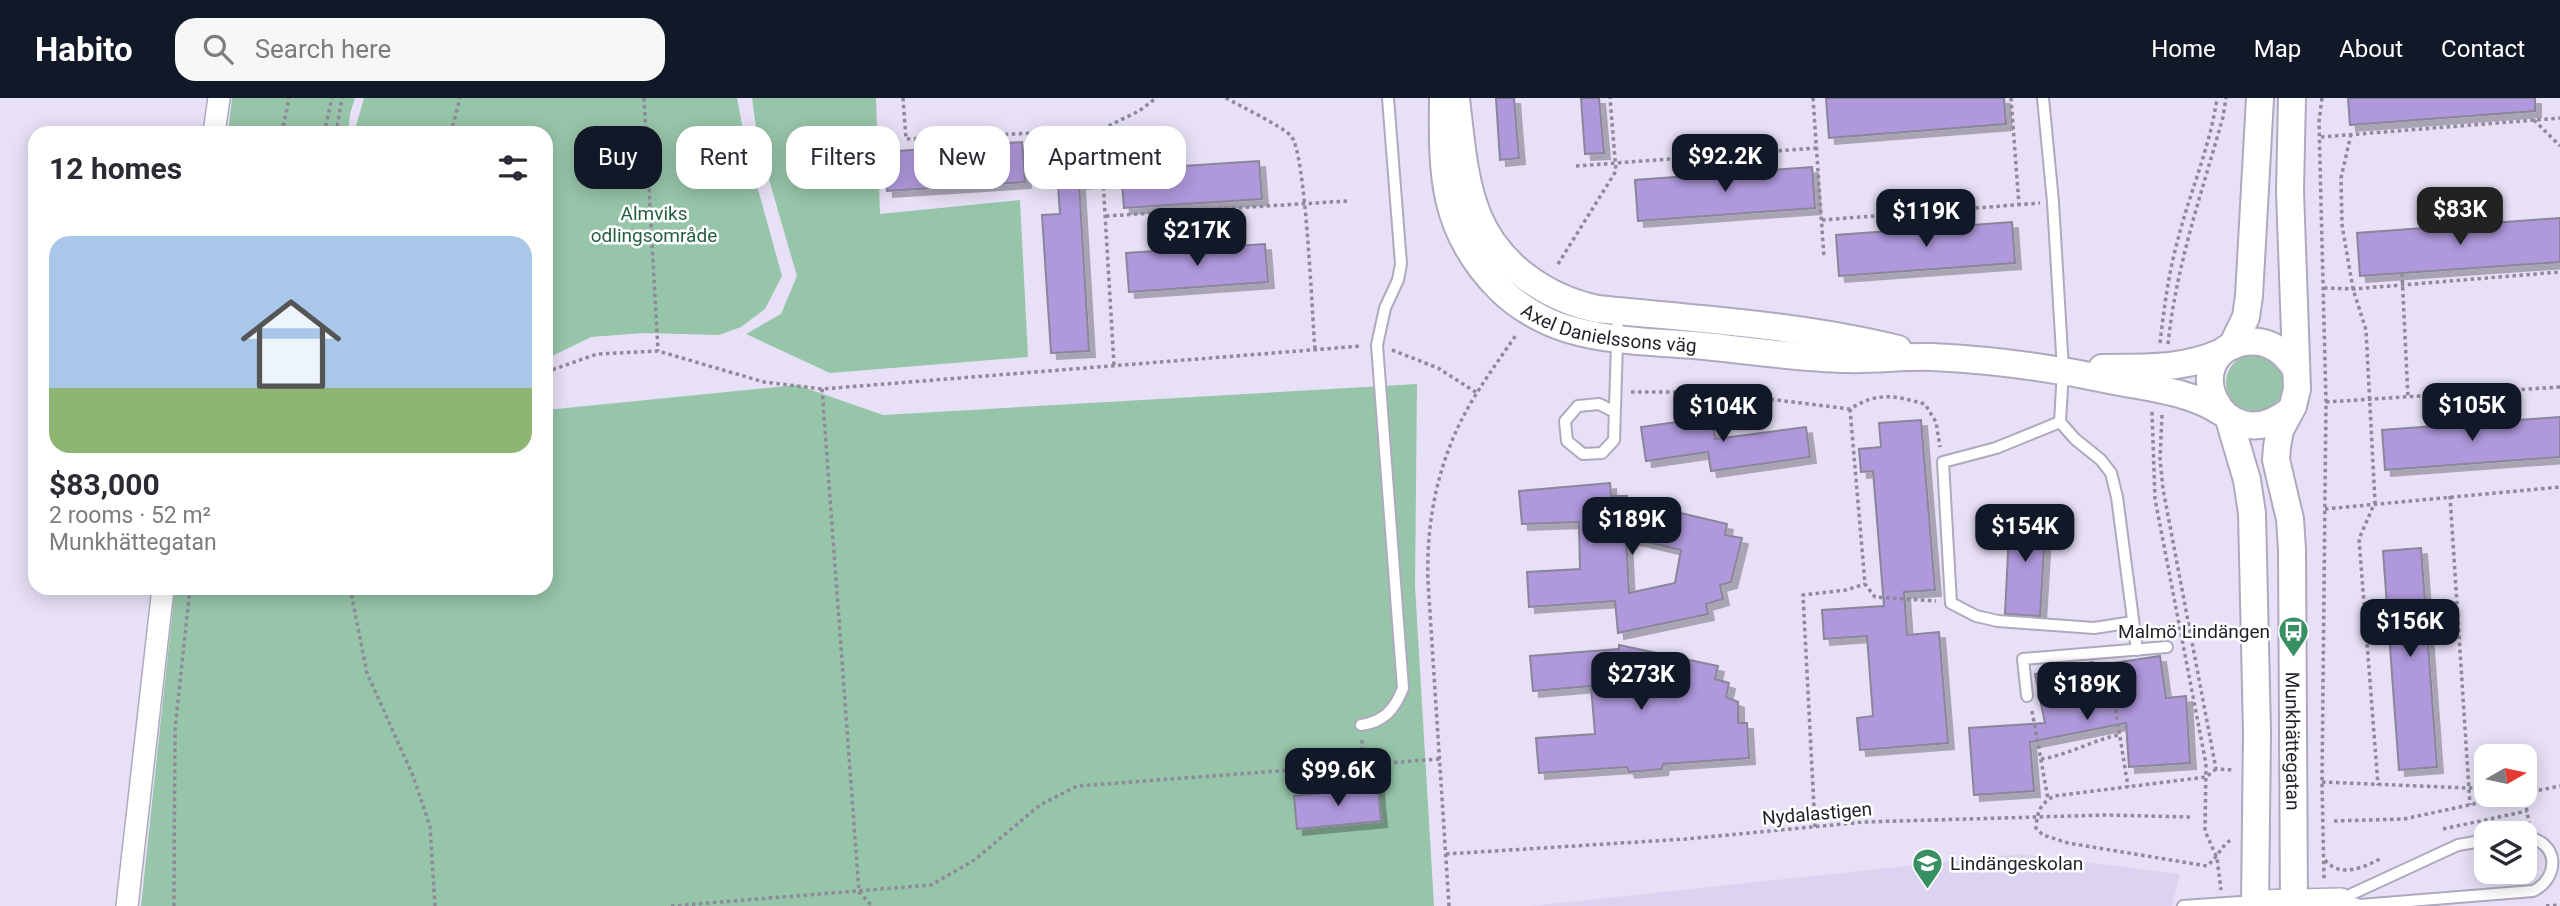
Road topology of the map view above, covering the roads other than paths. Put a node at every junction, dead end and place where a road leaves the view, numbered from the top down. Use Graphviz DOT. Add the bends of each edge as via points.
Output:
graph roads {
  1 [pos="219,98"];
  2 [pos="1388,98"];
  3 [pos="1443,98"];
  4 [pos="1456,98"];
  5 [pos="2043,98"];
  6 [pos="2260,98"];
  7 [pos="2292,98"];
  8 [pos="215,126"];
  9 [pos="1618,311"];
  10 [pos="1617,338"];
  11 [pos="2226,349"];
  12 [pos="1931,357"];
  13 [pos="2295,368"];
  14 [pos="2063,370"];
  15 [pos="1615,412"];
  16 [pos="2288,412"];
  17 [pos="2225,416"];
  18 [pos="2060,422"];
  19 [pos="162,595"];
  20 [pos="2133,622"];
  21 [pos="2167,647"];
  22 [pos="2137,650"];
  23 [pos="2027,696"];
  24 [pos="1361,725"];
  25 [pos="2537,839"];
  26 [pos="2474,842"];
  27 [pos="2346,902"];
  28 [pos="2294,903"];
  29 [pos="2255,904"];
  30 [pos="127,906"];
  31 [pos="2183,906"];
  1 -- 8 [label="street"];
  2 -- 24 [label="lane" via="1401,264 1377,345 1403,688 1383,719"];
  3 -- 10 [label="street, Axel Danielssons väg" via="1442,162 1448,198 1456,223 1483,269 1501,291 1543,319"];
  4 -- 9 [label="street, Axel Danielssons väg" via="1470,190 1493,241 1509,262 1549,292 1571,303"];
  5 -- 14 [label="lane"];
  6 -- 11 [label="street, Munkhättegatan" via="2249,296 2246,317"];
  7 -- 13 [label="street, Munkhättegatan"];
  9 -- 10 [label="lane"];
  9 -- 12 [label="street, Axel Danielssons väg" via="1850,337"];
  10 -- 12 [label="street, Axel Danielssons väg" via="1846,359"];
  10 -- 15 [label="lane"];
  11 -- 13 [label="street" via="2252,341 2265,343 2287,355"];
  11 -- 14 [label="street, Axel Danielssons väg" via="2197,363 2177,366"];
  11 -- 17 [label="street, Munkhättegatan" via="2211,371 2210,385"];
  12 -- 14 [label="street, Axel Danielssons väg"];
  13 -- 16 [label="street, Munkhättegatan" via="2297,389"];
  14 -- 17 [label="street, Axel Danielssons väg" via="2176,394 2210,405"];
  14 -- 18 [label="lane"];
  15 -- 15 [label="lane" via="1615,440 1602,453 1583,454 1567,441 1565,421 1578,407 1598,404"];
  16 -- 17 [label="street" via="2264,423 2244,424"];
  16 -- 28 [label="street, Munkhättegatan" via="2276,460 2292,549"];
  17 -- 29 [label="street, Munkhättegatan" via="2247,480 2252,513"];
  18 -- 20 [label="lane" via="2111,473"];
  18 -- 20 [label="lane" via="1996,448 1943,462 1951,603 1998,621 2094,628"];
  19 -- 30 [label="street"];
  20 -- 22 [label="lane"];
  21 -- 22 [label="lane"];
  22 -- 23 [label="lane" via="2023,659"];
  25 -- 27 [label="lane" via="2548,846 2555,863 2550,881 2533,891"];
  26 -- 27 [label="lane" via="2458,845"];
  27 -- 28 [label="street"];
  28 -- 29 [label="street"];
  29 -- 31 [label="lane"];
}
